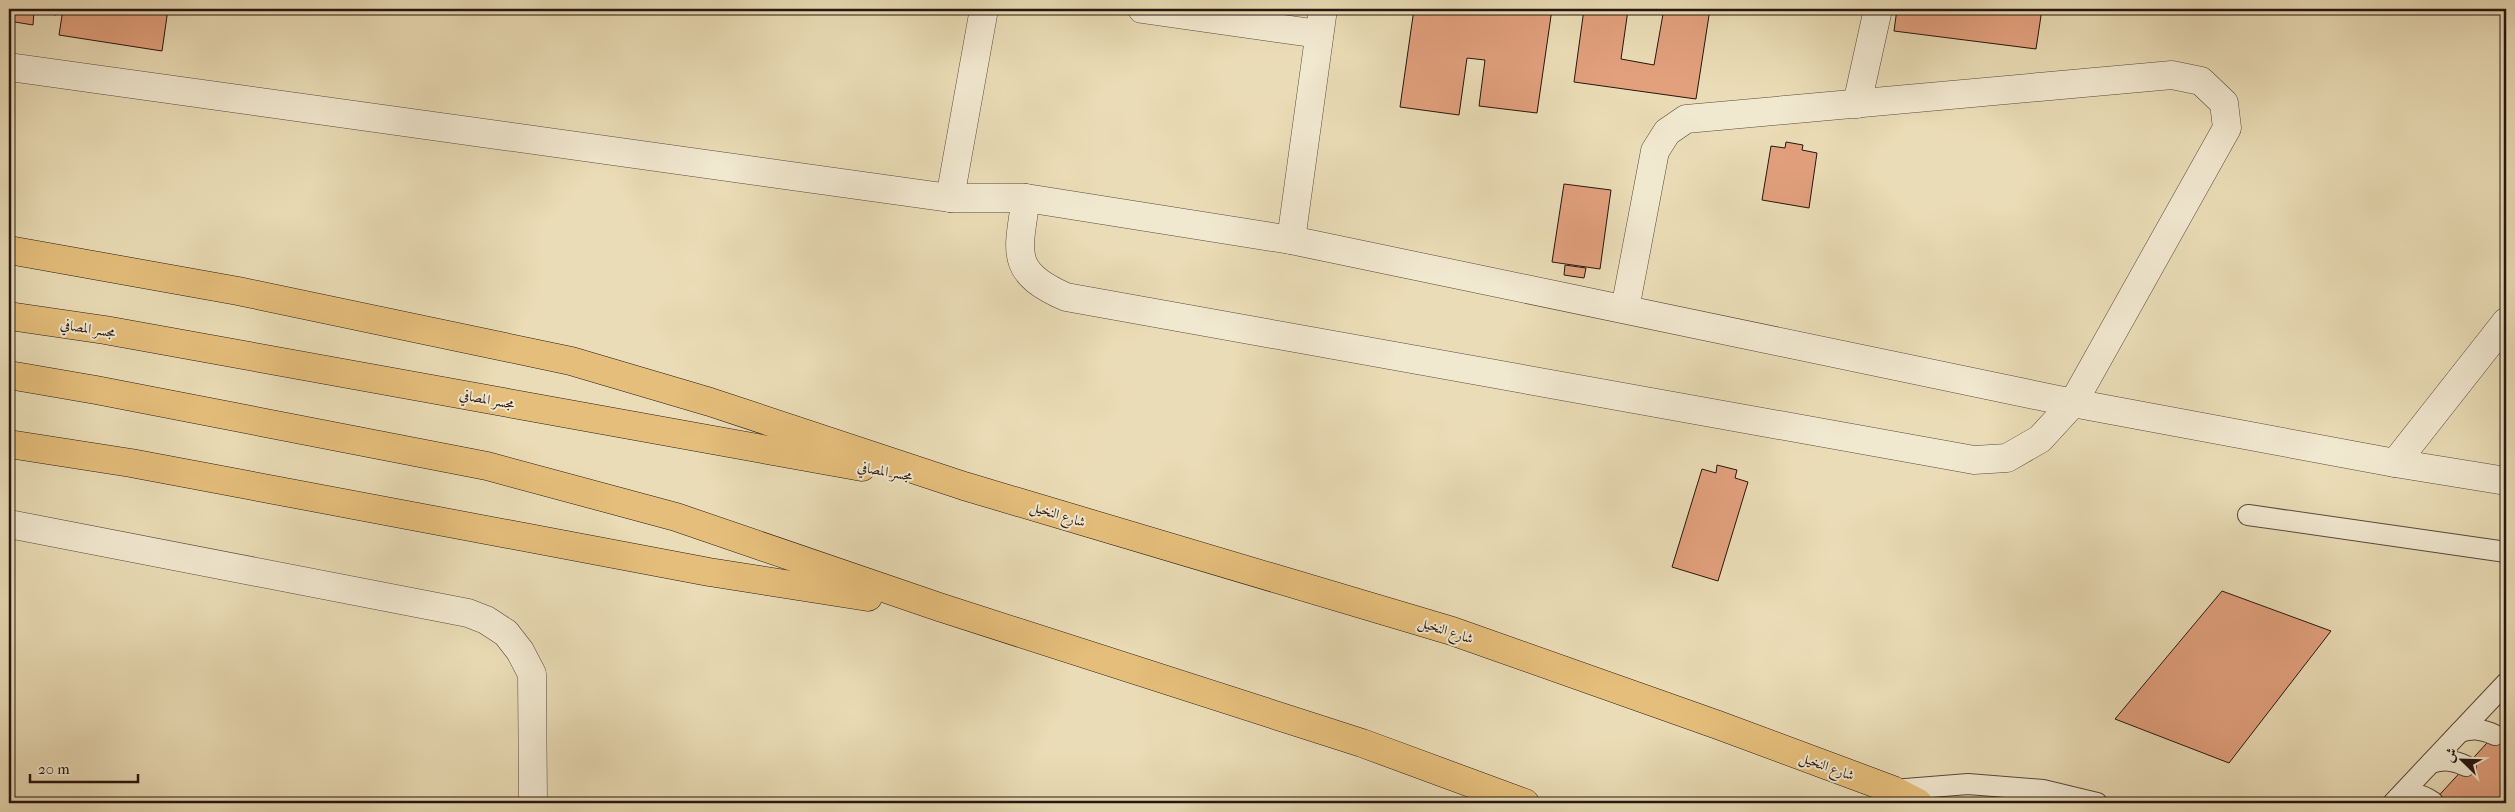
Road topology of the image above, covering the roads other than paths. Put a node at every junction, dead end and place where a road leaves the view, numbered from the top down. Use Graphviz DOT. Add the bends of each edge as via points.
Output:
graph roads {
  1 [pos="984,9"];
  2 [pos="1142,9"];
  3 [pos="1878,9"];
  4 [pos="1321,21"];
  5 [pos="9,67"];
  6 [pos="1857,104"];
  7 [pos="950,198"];
  8 [pos="1026,198"];
  9 [pos="1291,240"];
  10 [pos="9,250"];
  11 [pos="1625,309"];
  12 [pos="9,316"];
  13 [pos="2506,322"];
  14 [pos="9,375"];
  15 [pos="2073,403"];
  16 [pos="9,444"];
  17 [pos="2395,463"];
  18 [pos="2506,481"];
  19 [pos="964,486"];
  20 [pos="2248,515"];
  21 [pos="9,524"];
  22 [pos="2506,552"];
  23 [pos="939,607"];
  24 [pos="2506,683"];
  25 [pos="2506,700"];
  26 [pos="2486,705"];
  27 [pos="2460,732"];
  28 [pos="2495,735"];
  29 [pos="2431,763"];
  30 [pos="2466,766"];
  31 [pos="1893,790"];
  32 [pos="2395,801"];
  33 [pos="2433,802"];
  34 [pos="533,803"];
  35 [pos="1525,803"];
  36 [pos="1918,803"];
  37 [pos="2097,803"];
  1 -- 7 [label="street"];
  2 -- 4 [label="street"];
  3 -- 6 [label="street"];
  4 -- 9 [label="street"];
  5 -- 7 [label="street"];
  6 -- 11 [label="street" via="1686,119 1667,132 1655,151"];
  6 -- 15 [label="street" via="2172,75 2201,81 2224,103 2226,128"];
  7 -- 8 [label="street"];
  8 -- 9 [label="street"];
  8 -- 15 [label="street" via="1018,249 1026,271 1042,286 1066,297 1974,460 2007,458 2040,440"];
  9 -- 11 [label="street"];
  10 -- 19 [label="highway" via="238,291 571,362 710,402"];
  11 -- 15 [label="street"];
  12 -- 19 [label="highway, مجسر المصافي"];
  13 -- 17 [label="street"];
  14 -- 23 [label="highway" via="488,466 666,515"];
  15 -- 17 [label="street"];
  16 -- 23 [label="highway" via="131,463 709,572"];
  17 -- 18 [label="street"];
  19 -- 31 [label="highway, شارع النخيل" via="1452,631"];
  20 -- 22 [label="lane"];
  21 -- 34 [label="street" via="468,613 486,620 506,633 532,674"];
  23 -- 35 [label="highway" via="1362,743"];
  24 -- 26 [label="lane"];
  25 -- 26 [label="lane"];
  26 -- 27 [label="lane"];
  27 -- 28 [label="lane" via="2484,730"];
  27 -- 29 [label="lane"];
  29 -- 30 [label="lane" via="2443,760"];
  29 -- 32 [label="lane"];
  31 -- 36 [label="highway, شارع النخيل"];
  31 -- 37 [label="lane" via="1968,784 2043,790"];
  32 -- 33 [label="lane" via="2415,794"];
}
